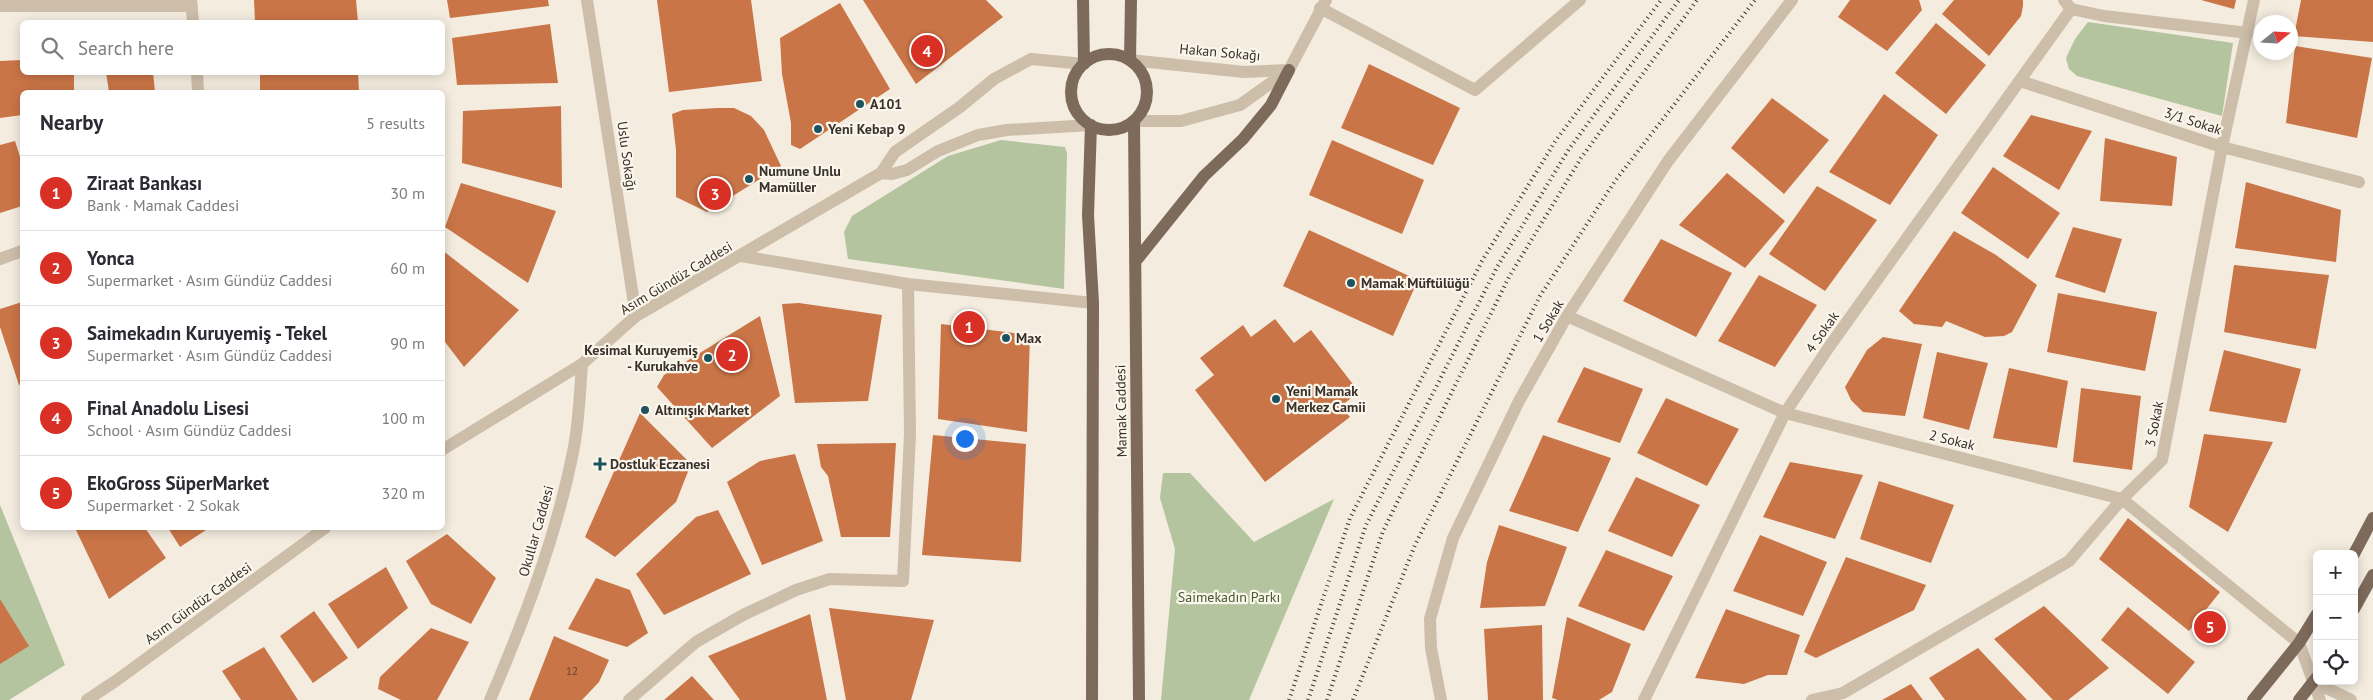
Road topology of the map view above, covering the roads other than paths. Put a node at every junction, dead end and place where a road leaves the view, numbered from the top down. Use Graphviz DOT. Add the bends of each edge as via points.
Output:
graph roads {
  1 [pos="588,0"];
  2 [pos="1083,0"];
  3 [pos="1131,0"];
  4 [pos="1580,0"];
  5 [pos="1792,0"];
  6 [pos="2254,0"];
  7 [pos="192,3"];
  8 [pos="1323,3"];
  9 [pos="2068,4"];
  10 [pos="0,6"];
  11 [pos="193,20"];
  12 [pos="2248,33"];
  13 [pos="1130,60"];
  14 [pos="1084,64"];
  15 [pos="1289,70"];
  16 [pos="196,75"];
  17 [pos="2020,81"];
  18 [pos="198,90"];
  19 [pos="1134,121"];
  20 [pos="1091,125"];
  21 [pos="2222,147"];
  22 [pos="881,172"];
  23 [pos="2359,182"];
  24 [pos="20,252"];
  25 [pos="741,256"];
  26 [pos="0,259"];
  27 [pos="1135,262"];
  28 [pos="908,284"];
  29 [pos="1093,303"];
  30 [pos="636,316"];
  31 [pos="1567,316"];
  32 [pos="582,364"];
  33 [pos="1785,413"];
  34 [pos="445,448"];
  35 [pos="2122,499"];
  36 [pos="2373,518"];
  37 [pos="322,530"];
  38 [pos="2356,550"];
  39 [pos="2373,575"];
  40 [pos="2358,602"];
  41 [pos="2313,620"];
  42 [pos="2299,643"];
  43 [pos="2313,675"];
  44 [pos="2313,683"];
  45 [pos="2316,685"];
  46 [pos="2324,685"];
  47 [pos="86,700"];
  48 [pos="490,700"];
  49 [pos="629,700"];
  50 [pos="1092,700"];
  51 [pos="1139,700"];
  52 [pos="1442,700"];
  53 [pos="1644,700"];
  54 [pos="1812,700"];
  55 [pos="2253,700"];
  56 [pos="2300,700"];
  57 [pos="2320,700"];
  58 [pos="2351,700"];
  1 -- 30 [label="street, Uslu Sokağı"];
  2 -- 14 [label="main road"];
  3 -- 13 [label="main road"];
  4 -- 8 [label="street" via="1474,90"];
  5 -- 31 [label="street, 1 Sokak" via="1668,161"];
  6 -- 12 [label="street, 3 Sokak"];
  7 -- 10 [label="street"];
  7 -- 11 [label="street"];
  8 -- 15 [label="street"];
  9 -- 12 [label="street" via="2104,16"];
  9 -- 17 [label="street, 4 Sokak"];
  12 -- 21 [label="street, 3 Sokak"];
  13 -- 14 [label="main road" via="1104,54"];
  13 -- 15 [label="street, Hakan Sokağı" via="1244,72"];
  13 -- 19 [label="main road" via="1144,78 1147,90 1146,101"];
  14 -- 20 [label="main road" via="1074,79 1072,96 1075,108"];
  14 -- 22 [label="street, Asım Gündüz Caddesi" via="1031,60 994,79 895,152"];
  15 -- 19 [label="street" via="1240,106 1182,122"];
  15 -- 27 [label="main road" via="1265,112 1243,139 1204,176"];
  16 -- 18 [label="street"];
  17 -- 21 [label="street, 3/1 Sokak"];
  17 -- 33 [label="street, 4 Sokak"];
  19 -- 20 [label="main road" via="1114,130"];
  19 -- 27 [label="main road, Mamak Caddesi"];
  20 -- 22 [label="street, Asım Gündüz Caddesi" via="978,135 938,151 907,170 892,174"];
  20 -- 29 [label="main road, Mamak Caddesi" via="1088,215"];
  21 -- 23 [label="street, 3/1 Sokak"];
  21 -- 35 [label="street, 3 Sokak" via="2162,460"];
  22 -- 25 [label="street, Asım Gündüz Caddesi"];
  24 -- 26 [label="street"];
  25 -- 28 [label="street"];
  25 -- 30 [label="street, Asım Gündüz Caddesi"];
  27 -- 51 [label="main road, Mamak Caddesi"];
  28 -- 29 [label="street"];
  28 -- 49 [label="street" via="910,434 904,581 830,579 796,590 696,642"];
  29 -- 50 [label="main road, Mamak Caddesi"];
  30 -- 32 [label="street, Asım Gündüz Caddesi"];
  31 -- 33 [label="street, 2 Sokak"];
  31 -- 52 [label="street, 1 Sokak" via="1519,401 1453,538 1430,619 1430,648"];
  32 -- 34 [label="street, Asım Gündüz Caddesi"];
  32 -- 48 [label="street, Okullar Caddesi" via="574,446 550,545 525,618"];
  33 -- 35 [label="street, 2 Sokak"];
  33 -- 53 [label="street, 4 Sokak"];
  35 -- 42 [label="street, 2 Sokak"];
  35 -- 54 [label="street, 3 Sokak" via="2068,561 1843,693"];
  36 -- 38 [label="main road"];
  37 -- 47 [label="street, Asım Gündüz Caddesi"];
  39 -- 40 [label="main road"];
  41 -- 42 [label="main road"];
  42 -- 43 [label="street"];
  42 -- 55 [label="main road"];
  44 -- 56 [label="main road"];
  45 -- 57 [label="street"];
  46 -- 58 [label="street"];
}
